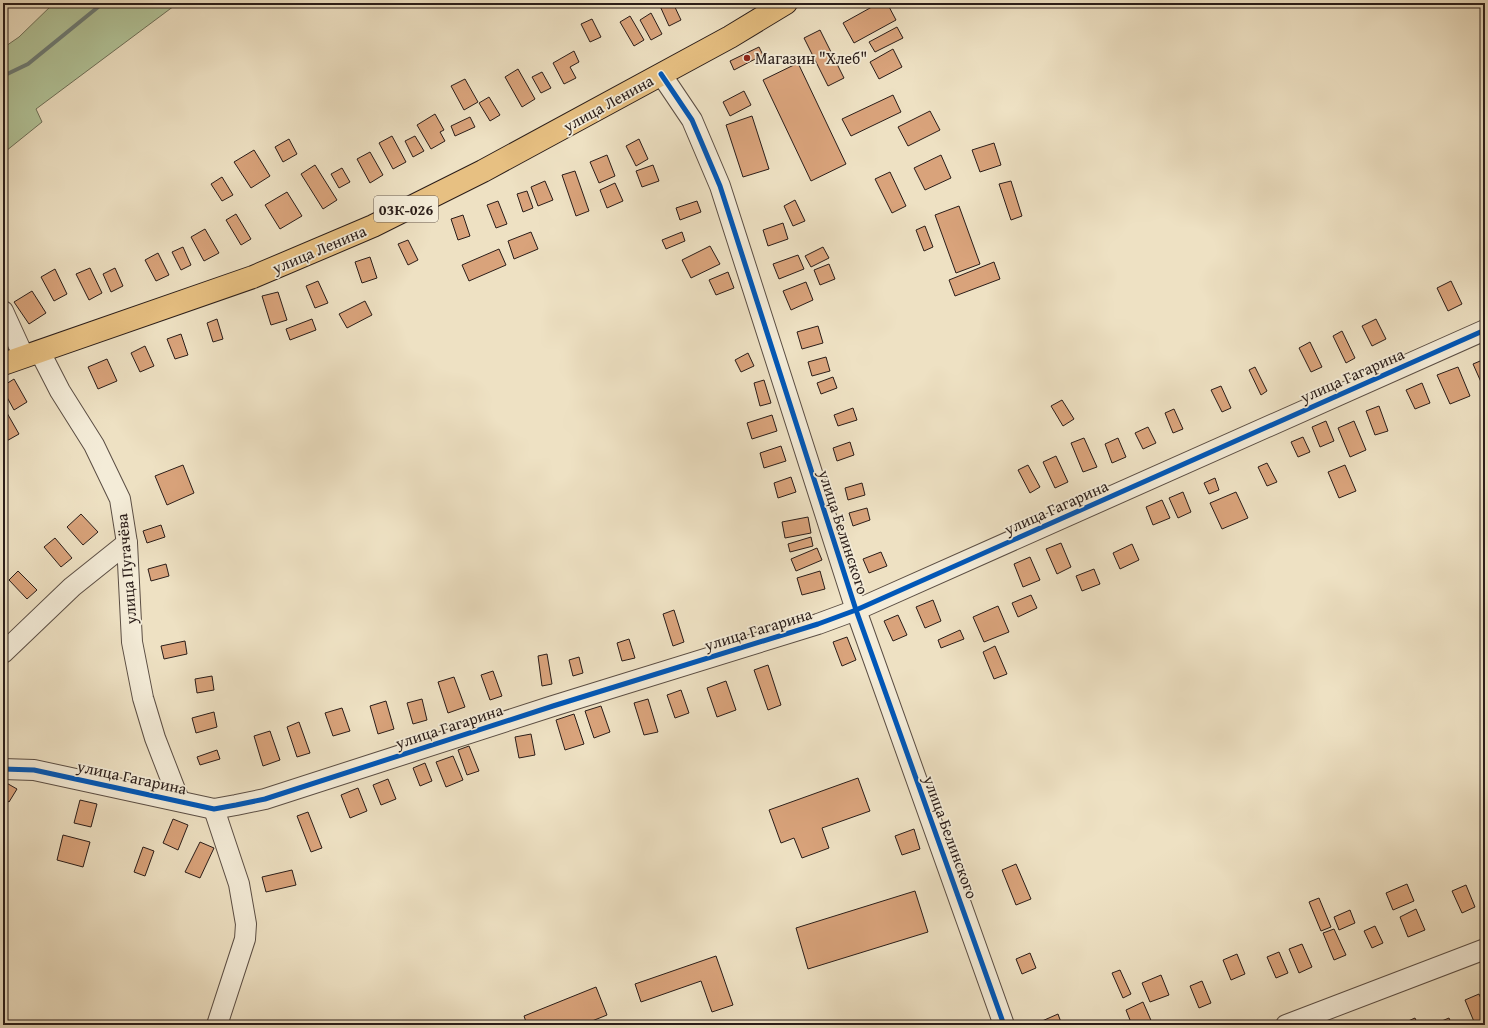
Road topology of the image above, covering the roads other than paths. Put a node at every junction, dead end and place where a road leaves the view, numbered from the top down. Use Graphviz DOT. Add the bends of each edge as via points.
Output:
graph roads {
  1 [pos="786,3"];
  2 [pos="661,74"];
  3 [pos="3,312"];
  4 [pos="1485,330"];
  5 [pos="32,354"];
  6 [pos="3,364"];
  7 [pos="127,543"];
  8 [pos="856,610"];
  9 [pos="3,653"];
  10 [pos="3,769"];
  11 [pos="179,800"];
  12 [pos="214,809"];
  13 [pos="1485,949"];
  14 [pos="217,1025"];
  15 [pos="1004,1025"];
  16 [pos="1286,1025"];
  1 -- 2 [label="main road, улица Ленина / 03К-026"];
  2 -- 5 [label="main road, улица Ленина / 03К-026" via="483,171 373,226 254,276"];
  2 -- 8 [label="street, улица Белинского" via="692,120 720,186"];
  3 -- 5 [label="street, улица Пугачёва"];
  4 -- 8 [label="street, улица Гагарина"];
  5 -- 6 [label="main road, улица Ленина / 03К-026"];
  5 -- 7 [label="street, улица Пугачёва" via="60,390 94,445 120,499"];
  7 -- 9 [label="street" via="72,587"];
  7 -- 11 [label="street, улица Пугачёва" via="132,642 143,698"];
  8 -- 12 [label="street, улица Гагарина" via="265,799"];
  8 -- 15 [label="street, улица Белинского"];
  10 -- 11 [label="street, улица Гагарина" via="34,770"];
  11 -- 12 [label="street, улица Гагарина"];
  12 -- 14 [label="street" via="239,884 246,924 245,939"];
  13 -- 16 [label="street"];
}
